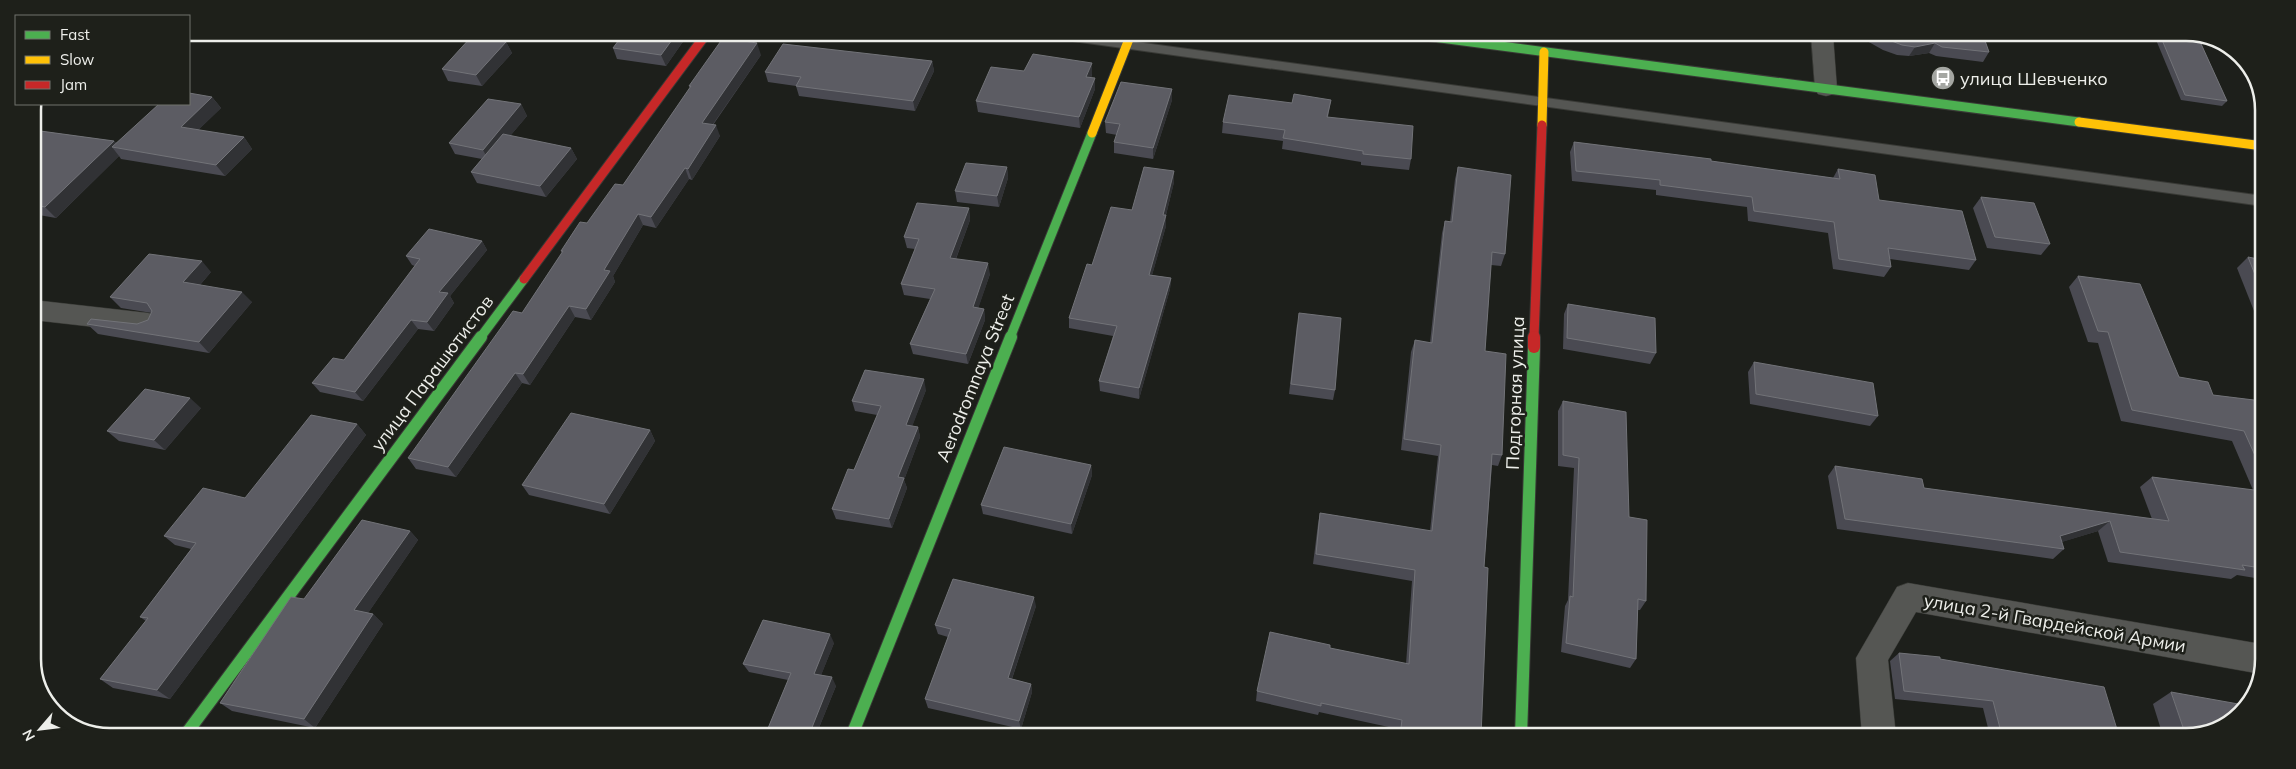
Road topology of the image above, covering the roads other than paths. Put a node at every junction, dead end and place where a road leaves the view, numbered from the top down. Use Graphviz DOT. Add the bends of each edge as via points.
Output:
graph roads {
  1 [pos="701,41"];
  2 [pos="1128,41"];
  3 [pos="1142,41"];
  4 [pos="1462,41"];
  5 [pos="1822,41"];
  6 [pos="1544,52"];
  7 [pos="1826,89"];
  8 [pos="1543,103"];
  9 [pos="2255,145"];
  10 [pos="2255,200"];
  11 [pos="41,311"];
  12 [pos="148,323"];
  13 [pos="2255,658"];
  14 [pos="190,728"];
  15 [pos="855,728"];
  16 [pos="1521,728"];
  17 [pos="1878,728"];
  1 -- 14 [label="street, улица Парашютистов"];
  2 -- 15 [label="street, Aerodromnaya Street"];
  3 -- 8 [label="lane"];
  4 -- 6 [label="street"];
  5 -- 7 [label="street"];
  6 -- 7 [label="street"];
  6 -- 8 [label="street, Подгорная улица"];
  7 -- 9 [label="street"];
  8 -- 10 [label="lane"];
  8 -- 16 [label="street, Подгорная улица"];
  11 -- 12 [label="street"];
  13 -- 17 [label="street, улица 2-й Гвардейской Армии" via="1908,597 1872,658"];
}
